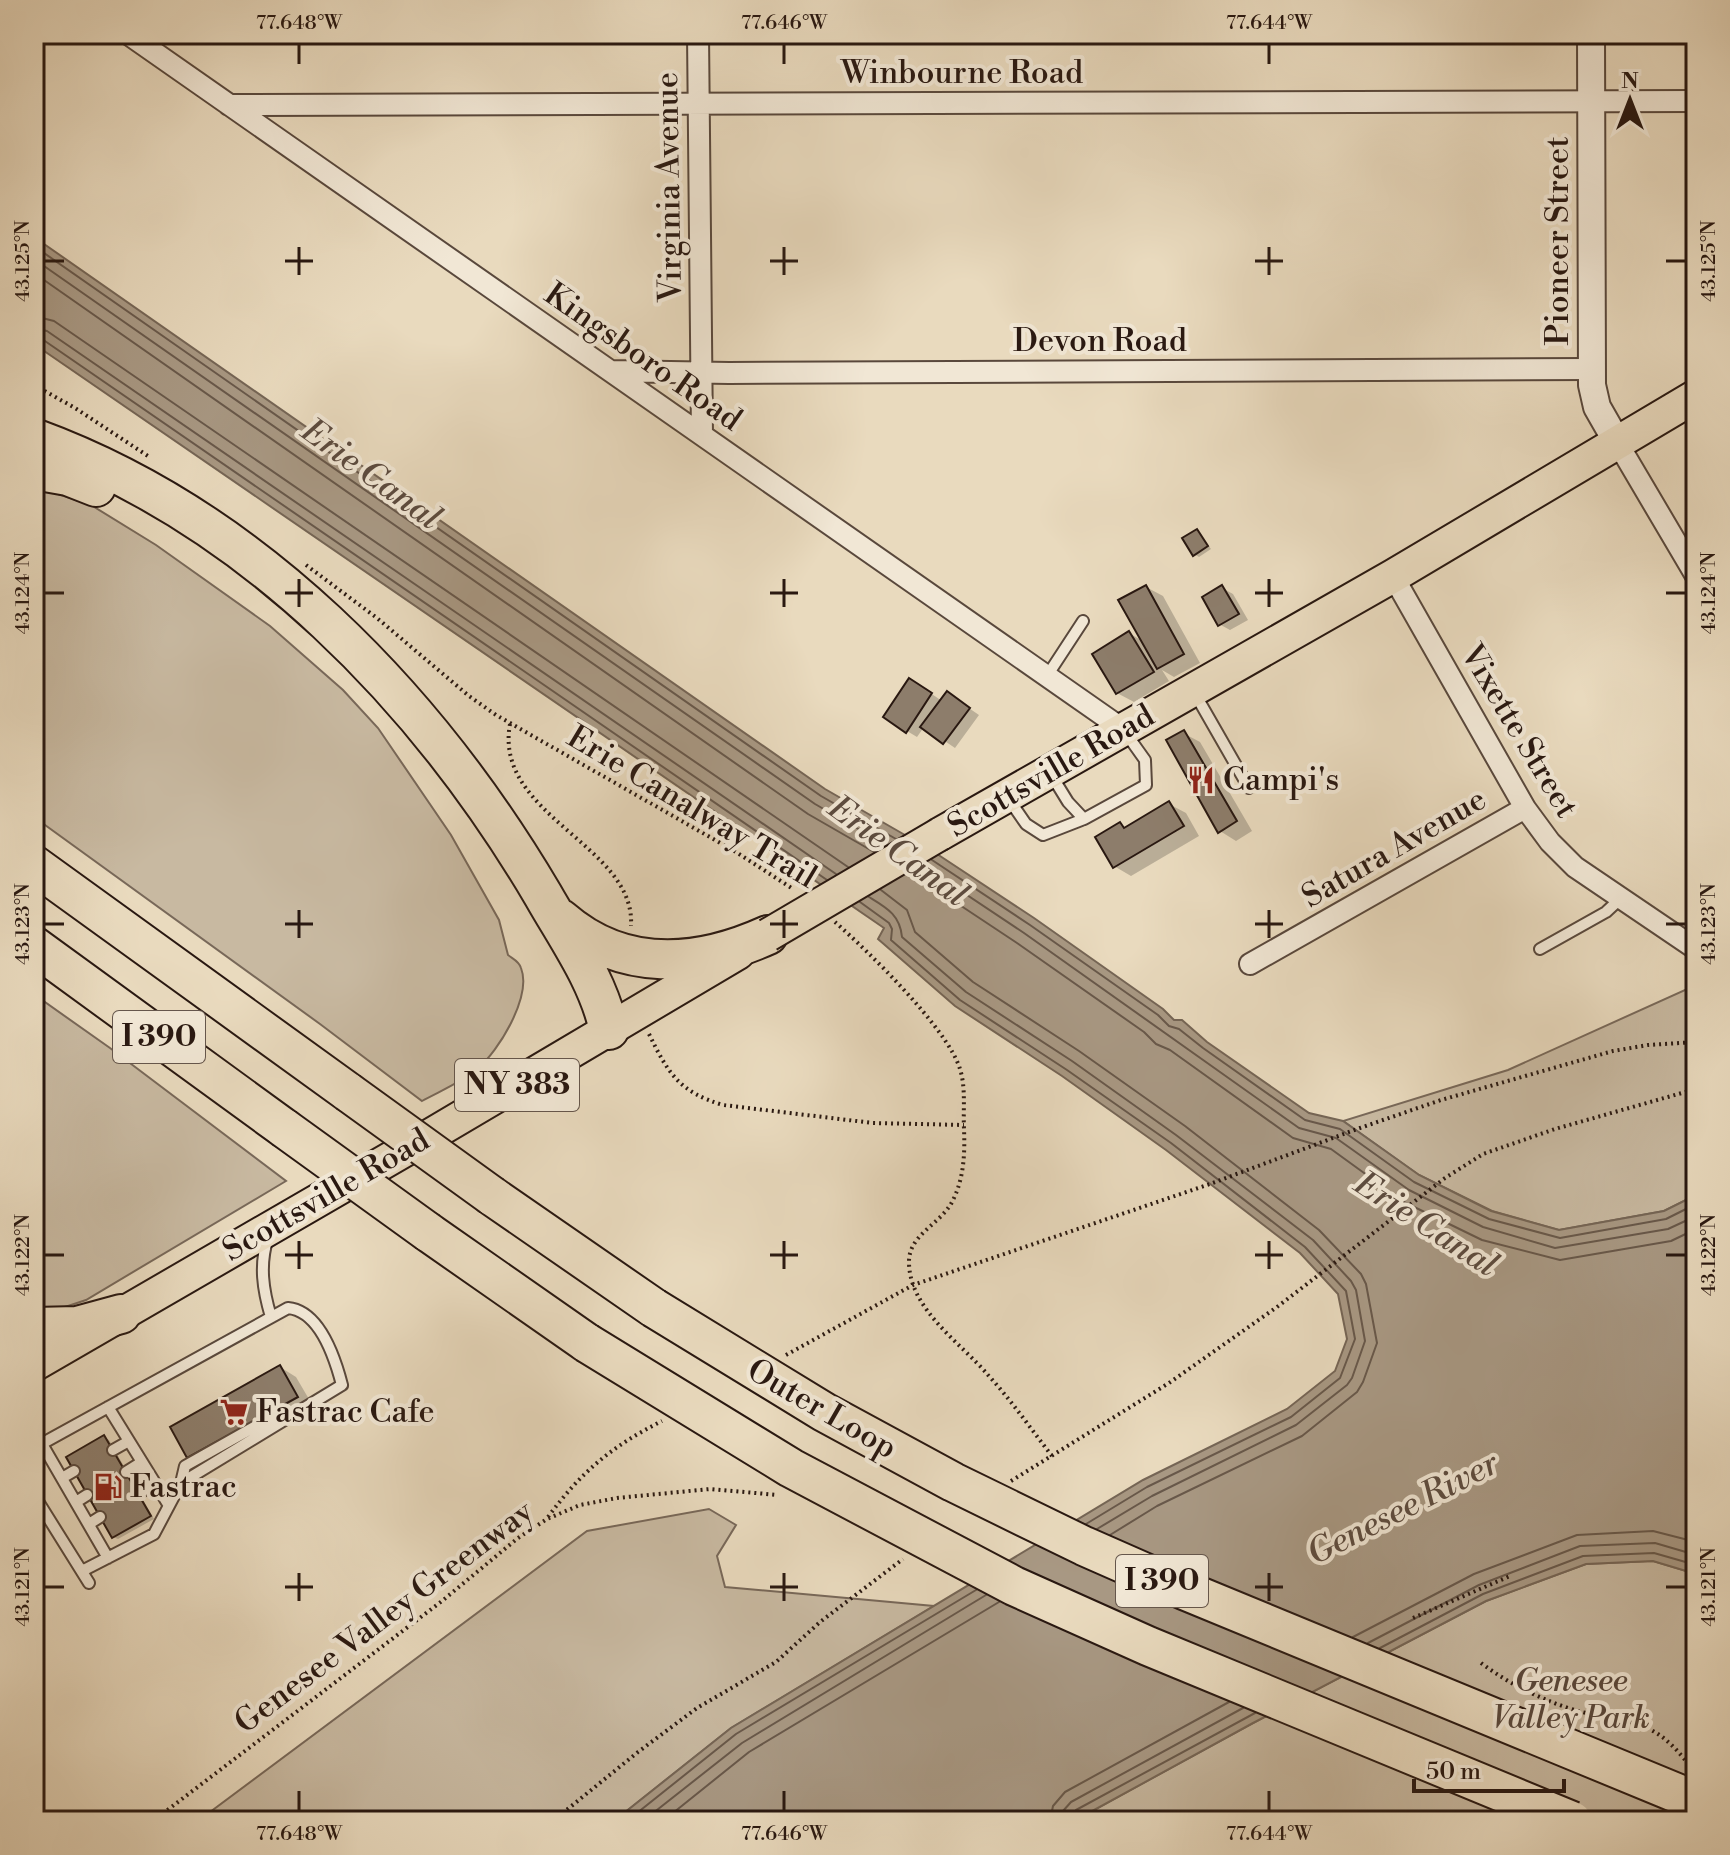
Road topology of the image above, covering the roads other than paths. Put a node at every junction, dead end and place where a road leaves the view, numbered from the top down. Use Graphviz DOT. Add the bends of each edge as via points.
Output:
graph roads {
  1 [pos="128,34"];
  2 [pos="698,34"];
  3 [pos="1591,34"];
  4 [pos="1592,101"];
  5 [pos="1696,101"];
  6 [pos="699,104"];
  7 [pos="229,105"];
  8 [pos="1591,369"];
  9 [pos="610,371"];
  10 [pos="701,373"];
  11 [pos="1696,396"];
  12 [pos="702,435"];
  13 [pos="34,438"];
  14 [pos="1617,442"];
  15 [pos="34,470"];
  16 [pos="1393,576"];
  17 [pos="1696,576"];
  18 [pos="1083,621"];
  19 [pos="1047,676"];
  20 [pos="1193,690"];
  21 [pos="1124,730"];
  22 [pos="1050,772"];
  23 [pos="1249,788"];
  24 [pos="1007,796"];
  25 [pos="1525,808"];
  26 [pos="1084,819"];
  27 [pos="34,856"];
  28 [pos="34,865"];
  29 [pos="1620,899"];
  30 [pos="548,905"];
  31 [pos="105,917"];
  32 [pos="768,935"];
  33 [pos="34,946"];
  34 [pos="1540,949"];
  35 [pos="1696,949"];
  36 [pos="1250,964"];
  37 [pos="34,978"];
  38 [pos="609,1030"];
  39 [pos="284,1128"];
  40 [pos="271,1228"];
  41 [pos="121,1314"];
  42 [pos="271,1317"];
  43 [pos="34,1327"];
  44 [pos="34,1365"];
  45 [pos="108,1407"];
  46 [pos="129,1441"];
  47 [pos="38,1446"];
  48 [pos="113,1450"];
  49 [pos="142,1462"];
  50 [pos="74,1471"];
  51 [pos="126,1472"];
  52 [pos="62,1478"];
  53 [pos="155,1483"];
  54 [pos="138,1494"];
  55 [pos="34,1495"];
  56 [pos="87,1495"];
  57 [pos="76,1502"];
  58 [pos="168,1504"];
  59 [pos="100,1517"];
  60 [pos="89,1524"];
  61 [pos="108,1558"];
  62 [pos="82,1571"];
  63 [pos="89,1583"];
  64 [pos="1696,1801"];
  65 [pos="1572,1821"];
  1 -- 7 [label="street, Kingsboro Road"];
  2 -- 6 [label="street, Virginia Avenue"];
  3 -- 4 [label="street, Pioneer Street"];
  4 -- 5 [label="street, Winbourne Road"];
  4 -- 6 [label="street, Winbourne Road"];
  4 -- 8 [label="street, Pioneer Street"];
  6 -- 7 [label="street, Winbourne Road"];
  6 -- 10 [label="street, Virginia Avenue"];
  7 -- 9 [label="street, Kingsboro Road"];
  8 -- 10 [label="street, Devon Road"];
  8 -- 14 [label="street, Pioneer Street" via="1597,407"];
  9 -- 10 [label="street, Devon Road"];
  9 -- 12 [label="street, Kingsboro Road"];
  10 -- 12 [label="street, Virginia Avenue"];
  11 -- 14 [label="main road, Scottsville Road / NY 383"];
  12 -- 19 [label="street, Kingsboro Road"];
  13 -- 30 [label="highway" via="123,477 172,506 256,564 327,623 451,756"];
  14 -- 16 [label="main road, Scottsville Road / NY 383"];
  14 -- 17 [label="street"];
  15 -- 38 [label="highway" via="86,482 161,522 267,597 335,657 422,755 574,996"];
  16 -- 20 [label="main road, Scottsville Road / NY 383"];
  16 -- 25 [label="street, Vixette Street"];
  18 -- 19 [label="lane"];
  19 -- 21 [label="street, Kingsboro Road"];
  20 -- 21 [label="main road, Scottsville Road / NY 383"];
  20 -- 23 [label="lane"];
  21 -- 22 [label="main road, Scottsville Road / NY 383"];
  21 -- 26 [label="lane" via="1145,760 1146,785"];
  22 -- 24 [label="main road, Scottsville Road / NY 383"];
  22 -- 26 [label="lane"];
  24 -- 26 [label="lane" via="1026,824 1043,835"];
  24 -- 32 [label="main road, Scottsville Road / NY 383, bridge"];
  25 -- 29 [label="street, Vixette Street" via="1566,860"];
  25 -- 36 [label="street, Satura Avenue"];
  27 -- 31 [label="highway"];
  28 -- 31 [label="highway, Outer Loop / I 390"];
  29 -- 34 [label="lane"];
  29 -- 35 [label="street, Vixette Street"];
  30 -- 32 [label="highway" via="596,943 643,958 697,958"];
  30 -- 38 [label="highway" via="593,982"];
  31 -- 64 [label="highway, Outer Loop / I 390, bridge" via="654,1308 824,1412 1073,1541"];
  32 -- 38 [label="main road, Scottsville Road / NY 383"];
  33 -- 39 [label="highway, Outer Loop / I 390"];
  37 -- 39 [label="highway" via="132,1032"];
  38 -- 40 [label="main road, Scottsville Road / NY 383"];
  39 -- 65 [label="highway, Outer Loop / I 390, bridge" via="587,1343 791,1468 1014,1586"];
  40 -- 41 [label="main road, Scottsville Road / NY 383"];
  40 -- 42 [label="lane" via="262,1282"];
  41 -- 43 [label="highway" via="77,1326"];
  41 -- 44 [label="main road, Scottsville Road / NY 383"];
  42 -- 45 [label="lane"];
  42 -- 58 [label="lane" via="288,1308 313,1320 342,1385 285,1420 263,1422 185,1466"];
  45 -- 46 [label="lane"];
  45 -- 47 [label="lane"];
  46 -- 48 [label="lane"];
  46 -- 49 [label="lane"];
  47 -- 52 [label="lane"];
  49 -- 51 [label="lane"];
  49 -- 53 [label="lane"];
  50 -- 52 [label="lane"];
  52 -- 57 [label="lane"];
  53 -- 54 [label="lane"];
  53 -- 58 [label="lane"];
  55 -- 62 [label="lane"];
  56 -- 57 [label="lane"];
  57 -- 60 [label="lane"];
  58 -- 61 [label="lane" via="154,1534"];
  59 -- 60 [label="lane"];
  60 -- 61 [label="lane"];
  61 -- 62 [label="lane"];
  62 -- 63 [label="lane"];
}
